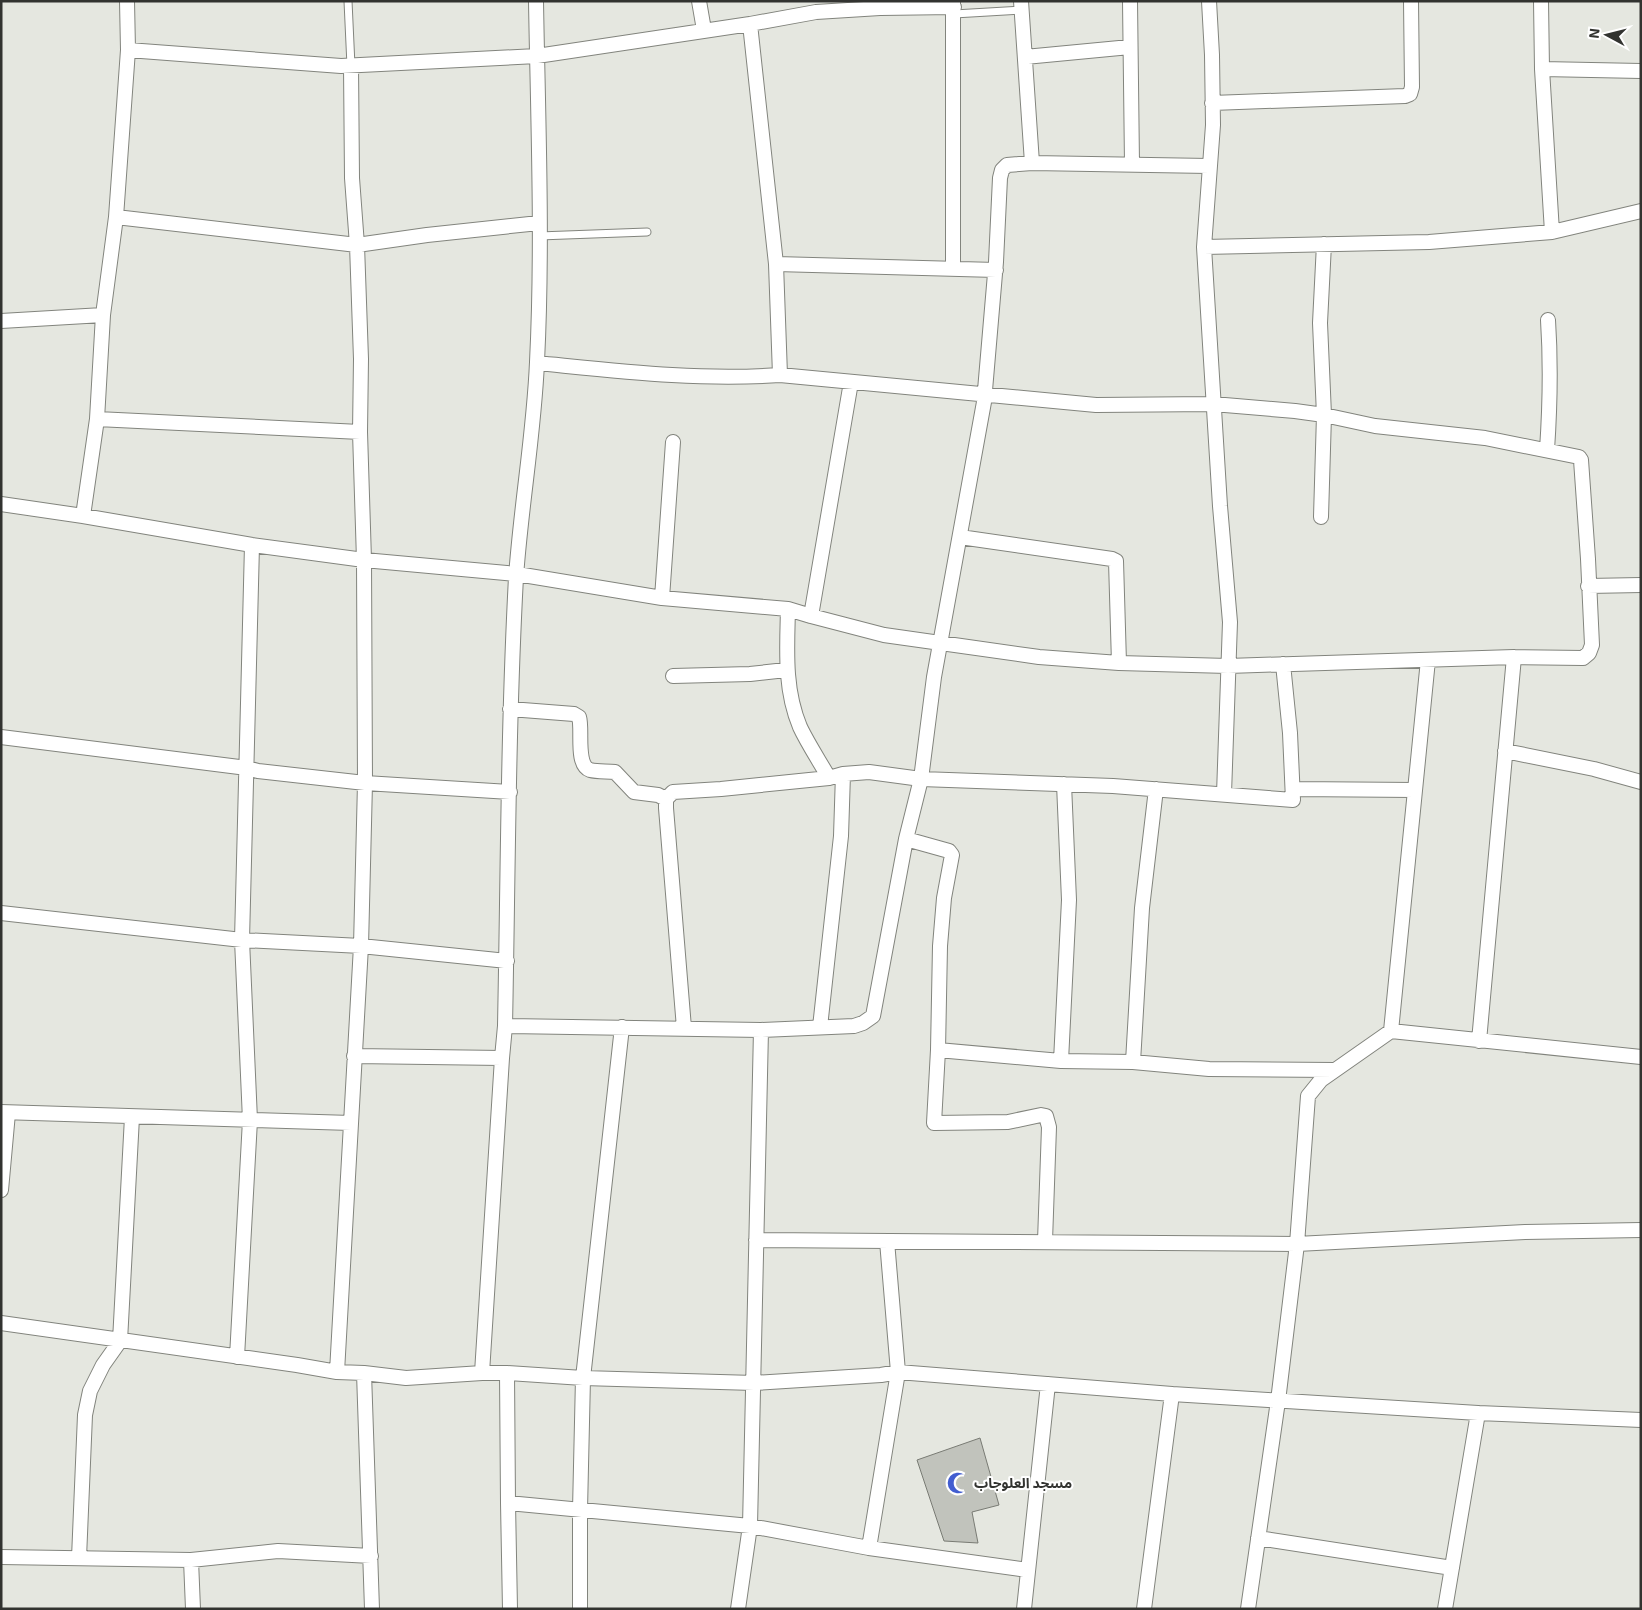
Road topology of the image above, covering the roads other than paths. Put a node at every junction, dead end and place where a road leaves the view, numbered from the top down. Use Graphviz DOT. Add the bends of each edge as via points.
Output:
graph roads {
  1 [pos="127,1"];
  2 [pos="348,1"];
  3 [pos="536,1"];
  4 [pos="699,1"];
  5 [pos="1130,1"];
  6 [pos="1209,1"];
  7 [pos="1411,1"];
  8 [pos="1541,1"];
  9 [pos="1021,6"];
  10 [pos="815,7"];
  11 [pos="954,7"];
  12 [pos="750,24"];
  13 [pos="704,30"];
  14 [pos="1130,47"];
  15 [pos="128,50"];
  16 [pos="537,56"];
  17 [pos="1025,57"];
  18 [pos="351,66"];
  19 [pos="1542,69"];
  20 [pos="1641,71"];
  21 [pos="1212,103"];
  22 [pos="1032,163"];
  23 [pos="1132,164"];
  24 [pos="1209,166"];
  25 [pos="1641,211"];
  26 [pos="116,217"];
  27 [pos="539,230"];
  28 [pos="647,232"];
  29 [pos="1552,232"];
  30 [pos="1324,244"];
  31 [pos="356,245"];
  32 [pos="1204,247"];
  33 [pos="776,264"];
  34 [pos="953,268"];
  35 [pos="996,270"];
  36 [pos="104,315"];
  37 [pos="1548,320"];
  38 [pos="1,321"];
  39 [pos="537,363"];
  40 [pos="780,375"];
  41 [pos="851,382"];
  42 [pos="985,394"];
  43 [pos="1213,404"];
  44 [pos="1324,415"];
  45 [pos="97,419"];
  46 [pos="360,432"];
  47 [pos="673,442"];
  48 [pos="1547,450"];
  49 [pos="1,504"];
  50 [pos="83,516"];
  51 [pos="1321,517"];
  52 [pos="960,537"];
  53 [pos="252,545"];
  54 [pos="364,560"];
  55 [pos="517,574"];
  56 [pos="1641,585"];
  57 [pos="1588,586"];
  58 [pos="662,598"];
  59 [pos="788,609"];
  60 [pos="811,616"];
  61 [pos="942,643"];
  62 [pos="1514,657"];
  63 [pos="1428,660"];
  64 [pos="1119,663"];
  65 [pos="1283,664"];
  66 [pos="1228,666"];
  67 [pos="786,670"];
  68 [pos="674,676"];
  69 [pos="510,709"];
  70 [pos="1,737"];
  71 [pos="1505,751"];
  72 [pos="247,768"];
  73 [pos="836,776"];
  74 [pos="921,779"];
  75 [pos="365,782"];
  76 [pos="1641,782"];
  77 [pos="1064,784"];
  78 [pos="1293,788"];
  79 [pos="1156,789"];
  80 [pos="1415,790"];
  81 [pos="510,792"];
  82 [pos="1224,794"];
  83 [pos="666,799"];
  84 [pos="906,839"];
  85 [pos="1,913"];
  86 [pos="242,940"];
  87 [pos="361,946"];
  88 [pos="506,961"];
  89 [pos="505,1026"];
  90 [pos="622,1027"];
  91 [pos="820,1027"];
  92 [pos="684,1028"];
  93 [pos="761,1030"];
  94 [pos="1391,1031"];
  95 [pos="1479,1041"];
  96 [pos="938,1050"];
  97 [pos="354,1056"];
  98 [pos="1641,1057"];
  99 [pos="502,1058"];
  100 [pos="1061,1061"];
  101 [pos="1133,1062"];
  102 [pos="1334,1070"];
  103 [pos="5,1112"];
  104 [pos="132,1117"];
  105 [pos="250,1120"];
  106 [pos="351,1123"];
  107 [pos="1,1190"];
  108 [pos="1641,1230"];
  109 [pos="756,1240"];
  110 [pos="887,1241"];
  111 [pos="1046,1241"];
  112 [pos="1297,1244"];
  113 [pos="1,1323"];
  114 [pos="120,1341"];
  115 [pos="237,1357"];
  116 [pos="337,1372"];
  117 [pos="898,1372"];
  118 [pos="364,1373"];
  119 [pos="482,1373"];
  120 [pos="507,1373"];
  121 [pos="583,1378"];
  122 [pos="754,1383"];
  123 [pos="1048,1384"];
  124 [pos="1172,1394"];
  125 [pos="1278,1401"];
  126 [pos="1478,1413"];
  127 [pos="1641,1420"];
  128 [pos="508,1503"];
  129 [pos="580,1510"];
  130 [pos="750,1526"];
  131 [pos="1258,1538"];
  132 [pos="869,1548"];
  133 [pos="371,1556"];
  134 [pos="1,1557"];
  135 [pos="79,1558"];
  136 [pos="191,1560"];
  137 [pos="1452,1568"];
  138 [pos="1028,1570"];
  139 [pos="192,1609"];
  140 [pos="372,1609"];
  141 [pos="510,1609"];
  142 [pos="580,1609"];
  143 [pos="738,1609"];
  144 [pos="1024,1609"];
  145 [pos="1144,1609"];
  146 [pos="1248,1609"];
  147 [pos="1445,1609"];
  1 -- 15 [label="street"];
  2 -- 18 [label="lane"];
  3 -- 16 [label="street"];
  4 -- 13 [label="street"];
  5 -- 14 [label="street"];
  6 -- 21 [label="street"];
  7 -- 21 [label="street" via="1410,94"];
  8 -- 19 [label="street"];
  9 -- 11 [label="lane"];
  9 -- 17 [label="street"];
  10 -- 11 [label="street"];
  10 -- 12 [label="street"];
  11 -- 34 [label="street"];
  12 -- 13 [label="street"];
  12 -- 33 [label="street"];
  13 -- 16 [label="street"];
  14 -- 17 [label="street"];
  14 -- 23 [label="street"];
  15 -- 18 [label="street"];
  15 -- 26 [label="street"];
  16 -- 18 [label="street"];
  16 -- 27 [label="street"];
  17 -- 22 [label="street"];
  18 -- 31 [label="street"];
  19 -- 20 [label="street"];
  19 -- 29 [label="street"];
  21 -- 24 [label="street"];
  22 -- 23 [label="street"];
  22 -- 35 [label="street" via="1008,165 1002,170"];
  23 -- 24 [label="street"];
  24 -- 32 [label="street"];
  25 -- 29 [label="street"];
  26 -- 31 [label="street"];
  26 -- 36 [label="street"];
  27 -- 28 [label="lane"];
  27 -- 31 [label="street" via="427,235"];
  27 -- 39 [label="street"];
  29 -- 30 [label="street" via="1429,242"];
  30 -- 32 [label="street"];
  30 -- 44 [label="street" via="1320,323"];
  31 -- 46 [label="street" via="361,359"];
  32 -- 43 [label="street"];
  33 -- 34 [label="street"];
  33 -- 40 [label="street"];
  34 -- 35 [label="street"];
  35 -- 42 [label="street"];
  36 -- 38 [label="street"];
  36 -- 45 [label="street"];
  37 -- 48 [label="street" via="1551,393"];
  39 -- 40 [label="street" via="644,374 742,378"];
  39 -- 55 [label="street"];
  40 -- 41 [label="street"];
  41 -- 42 [label="street"];
  41 -- 60 [label="street"];
  42 -- 43 [label="street" via="1096,406"];
  42 -- 52 [label="street"];
  43 -- 44 [label="street"];
  43 -- 66 [label="street" via="1230,622"];
  44 -- 48 [label="street" via="1375,426 1486,438"];
  44 -- 51 [label="street"];
  45 -- 46 [label="street"];
  45 -- 50 [label="street"];
  46 -- 54 [label="street"];
  47 -- 58 [label="street"];
  48 -- 57 [label="street" via="1581,460"];
  49 -- 50 [label="street"];
  50 -- 53 [label="street"];
  52 -- 61 [label="street"];
  52 -- 64 [label="street" via="1116,561"];
  53 -- 54 [label="street"];
  53 -- 72 [label="street"];
  54 -- 55 [label="street"];
  54 -- 75 [label="street"];
  55 -- 58 [label="street"];
  55 -- 69 [label="street"];
  56 -- 57 [label="street"];
  57 -- 62 [label="street" via="1592,646 1589,653 1583,658"];
  58 -- 59 [label="street"];
  59 -- 60 [label="street"];
  59 -- 67 [label="street"];
  60 -- 61 [label="street" via="884,635"];
  61 -- 64 [label="street" via="1039,657"];
  61 -- 74 [label="street" via="934,677"];
  62 -- 63 [label="street"];
  62 -- 71 [label="street"];
  63 -- 65 [label="street"];
  63 -- 80 [label="street"];
  64 -- 66 [label="street"];
  65 -- 66 [label="street"];
  65 -- 78 [label="street"];
  66 -- 82 [label="street"];
  67 -- 68 [label="street"];
  67 -- 73 [label="street" via="791,701 801,728"];
  69 -- 81 [label="street"];
  69 -- 83 [label="street" via="574,714 580,720 581,757 589,770 615,772 634,792"];
  70 -- 72 [label="street"];
  71 -- 76 [label="street"];
  71 -- 95 [label="street"];
  72 -- 75 [label="street"];
  72 -- 86 [label="street"];
  73 -- 74 [label="street" via="868,772"];
  73 -- 83 [label="street" via="673,792"];
  73 -- 91 [label="street" via="841,836"];
  74 -- 77 [label="street"];
  74 -- 84 [label="street"];
  75 -- 81 [label="street"];
  75 -- 87 [label="street"];
  77 -- 79 [label="street"];
  77 -- 100 [label="street" via="1069,900"];
  78 -- 80 [label="street"];
  78 -- 82 [label="street" via="1293,800"];
  79 -- 82 [label="street"];
  79 -- 101 [label="street" via="1142,908"];
  80 -- 94 [label="street"];
  81 -- 88 [label="street"];
  83 -- 92 [label="street"];
  84 -- 91 [label="street" via="872,1016 854,1026"];
  84 -- 96 [label="street" via="952,854 940,946"];
  85 -- 86 [label="street"];
  86 -- 87 [label="street"];
  86 -- 105 [label="street"];
  87 -- 88 [label="street"];
  87 -- 97 [label="street"];
  88 -- 89 [label="street"];
  89 -- 90 [label="street"];
  89 -- 99 [label="street"];
  90 -- 92 [label="street"];
  90 -- 121 [label="street"];
  91 -- 93 [label="street"];
  92 -- 93 [label="street"];
  93 -- 109 [label="street"];
  94 -- 95 [label="street"];
  94 -- 102 [label="street"];
  95 -- 98 [label="street"];
  96 -- 100 [label="street"];
  96 -- 111 [label="street" via="934,1123 1008,1122 1046,1116 1049,1127"];
  97 -- 99 [label="street"];
  97 -- 106 [label="street"];
  99 -- 119 [label="street"];
  100 -- 101 [label="street"];
  101 -- 102 [label="street" via="1210,1069"];
  102 -- 112 [label="street" via="1308,1096"];
  103 -- 104 [label="street"];
  103 -- 107 [label="street"];
  104 -- 105 [label="street"];
  104 -- 114 [label="street"];
  105 -- 106 [label="street"];
  105 -- 115 [label="street"];
  106 -- 116 [label="street"];
  108 -- 112 [label="street" via="1525,1232"];
  109 -- 110 [label="street"];
  109 -- 122 [label="street"];
  110 -- 111 [label="street"];
  110 -- 117 [label="street"];
  111 -- 112 [label="street"];
  112 -- 125 [label="street"];
  113 -- 114 [label="street"];
  114 -- 115 [label="street"];
  114 -- 135 [label="street" via="90,1391 85,1415"];
  115 -- 116 [label="street"];
  116 -- 118 [label="street"];
  117 -- 122 [label="street"];
  117 -- 123 [label="street"];
  117 -- 132 [label="street"];
  118 -- 119 [label="street" via="406,1378"];
  118 -- 133 [label="street"];
  119 -- 120 [label="street"];
  120 -- 121 [label="street"];
  120 -- 128 [label="street"];
  121 -- 122 [label="street"];
  121 -- 129 [label="street"];
  122 -- 130 [label="street"];
  123 -- 124 [label="street"];
  123 -- 138 [label="street"];
  124 -- 125 [label="street"];
  124 -- 145 [label="street"];
  125 -- 126 [label="street"];
  125 -- 131 [label="street"];
  126 -- 127 [label="street"];
  126 -- 137 [label="street"];
  128 -- 129 [label="street"];
  128 -- 141 [label="street"];
  129 -- 130 [label="street"];
  129 -- 142 [label="street"];
  130 -- 132 [label="street"];
  130 -- 143 [label="street"];
  131 -- 137 [label="street"];
  131 -- 146 [label="street"];
  132 -- 138 [label="street"];
  133 -- 136 [label="street" via="278,1551"];
  133 -- 140 [label="street"];
  134 -- 135 [label="street"];
  135 -- 136 [label="street"];
  136 -- 139 [label="street"];
  137 -- 147 [label="street"];
  138 -- 144 [label="street"];
}
